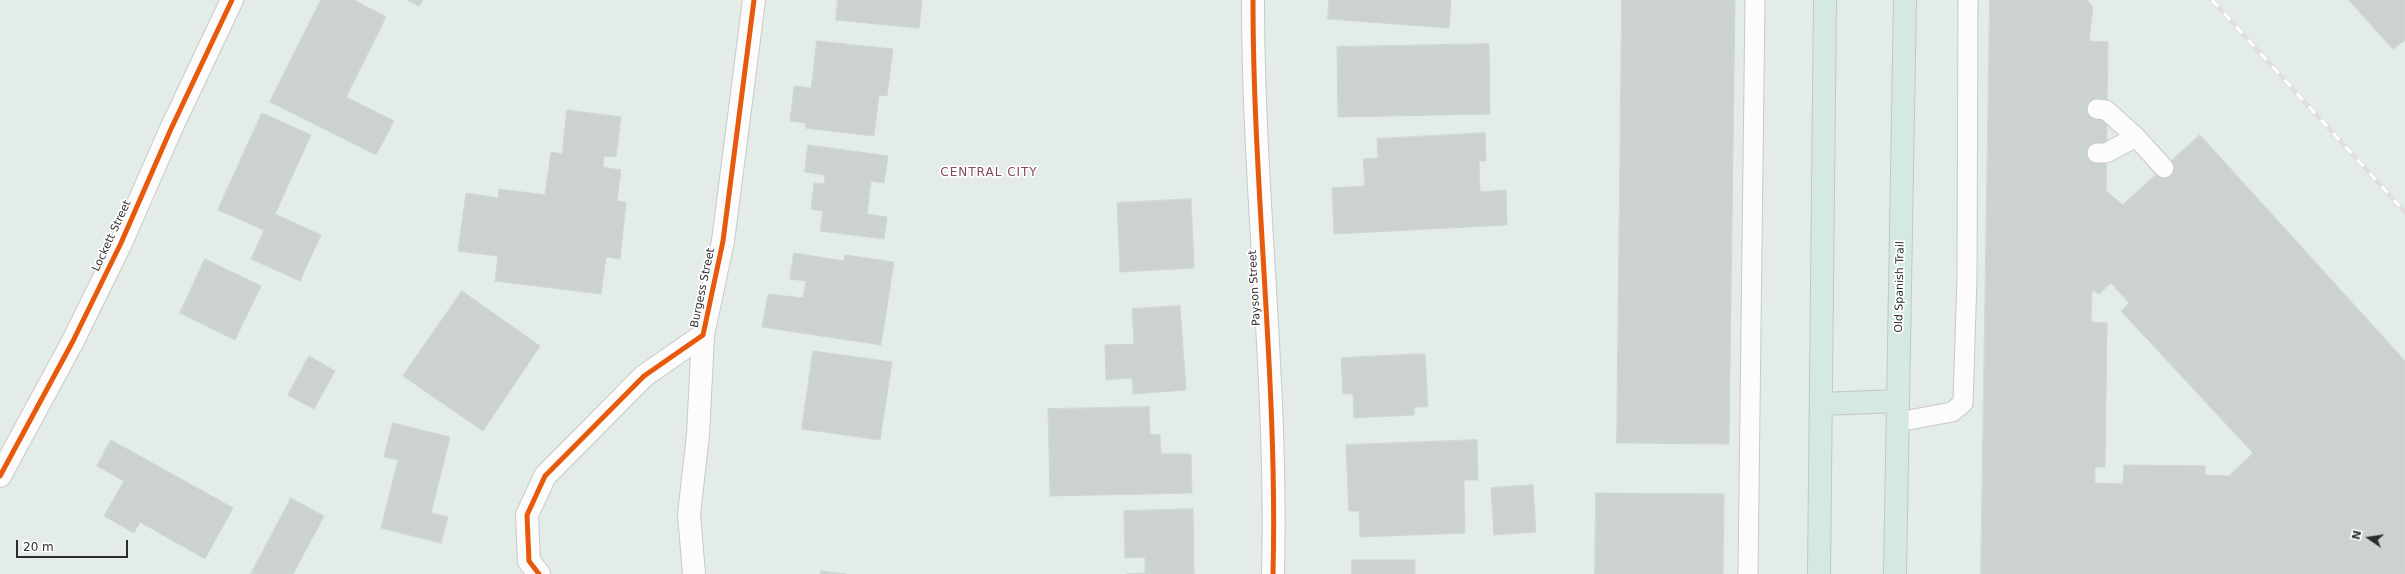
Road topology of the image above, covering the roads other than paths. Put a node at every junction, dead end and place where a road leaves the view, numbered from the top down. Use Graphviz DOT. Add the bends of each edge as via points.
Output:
graph roads {
  1 [pos="232,0"];
  2 [pos="754,0"];
  3 [pos="1253,0"];
  4 [pos="1754,0"];
  5 [pos="1825,0"];
  6 [pos="1905,0"];
  7 [pos="1968,0"];
  8 [pos="2097,109"];
  9 [pos="2136,137"];
  10 [pos="2097,153"];
  11 [pos="2164,168"];
  12 [pos="703,335"];
  13 [pos="1821,404"];
  14 [pos="1898,411"];
  15 [pos="0,476"];
  16 [pos="539,574"];
  17 [pos="694,574"];
  18 [pos="1273,574"];
  19 [pos="1748,574"];
  20 [pos="1819,574"];
  21 [pos="1895,574"];
  1 -- 15 [label="street, Lockett Street" via="121,243 73,341"];
  2 -- 12 [label="street, Burgess Street" via="723,241"];
  3 -- 18 [label="street, Payson Street" via="1253,74 1270,374"];
  4 -- 19 [label="lane"];
  5 -- 13 [label="main road"];
  6 -- 14 [label="main road, Old Spanish Trail"];
  7 -- 14 [label="lane" via="1972,148 1963,403 1952,412"];
  8 -- 9 [label="lane" via="2106,110"];
  9 -- 10 [label="lane" via="2106,153"];
  9 -- 11 [label="lane"];
  12 -- 16 [label="street, Burgess Street" via="644,376 545,476 527,515 529,561"];
  12 -- 17 [label="street, Burgess Street" via="698,435 689,514"];
  13 -- 14 [label="main road"];
  13 -- 20 [label="main road"];
  14 -- 21 [label="main road, Old Spanish Trail"];
}
